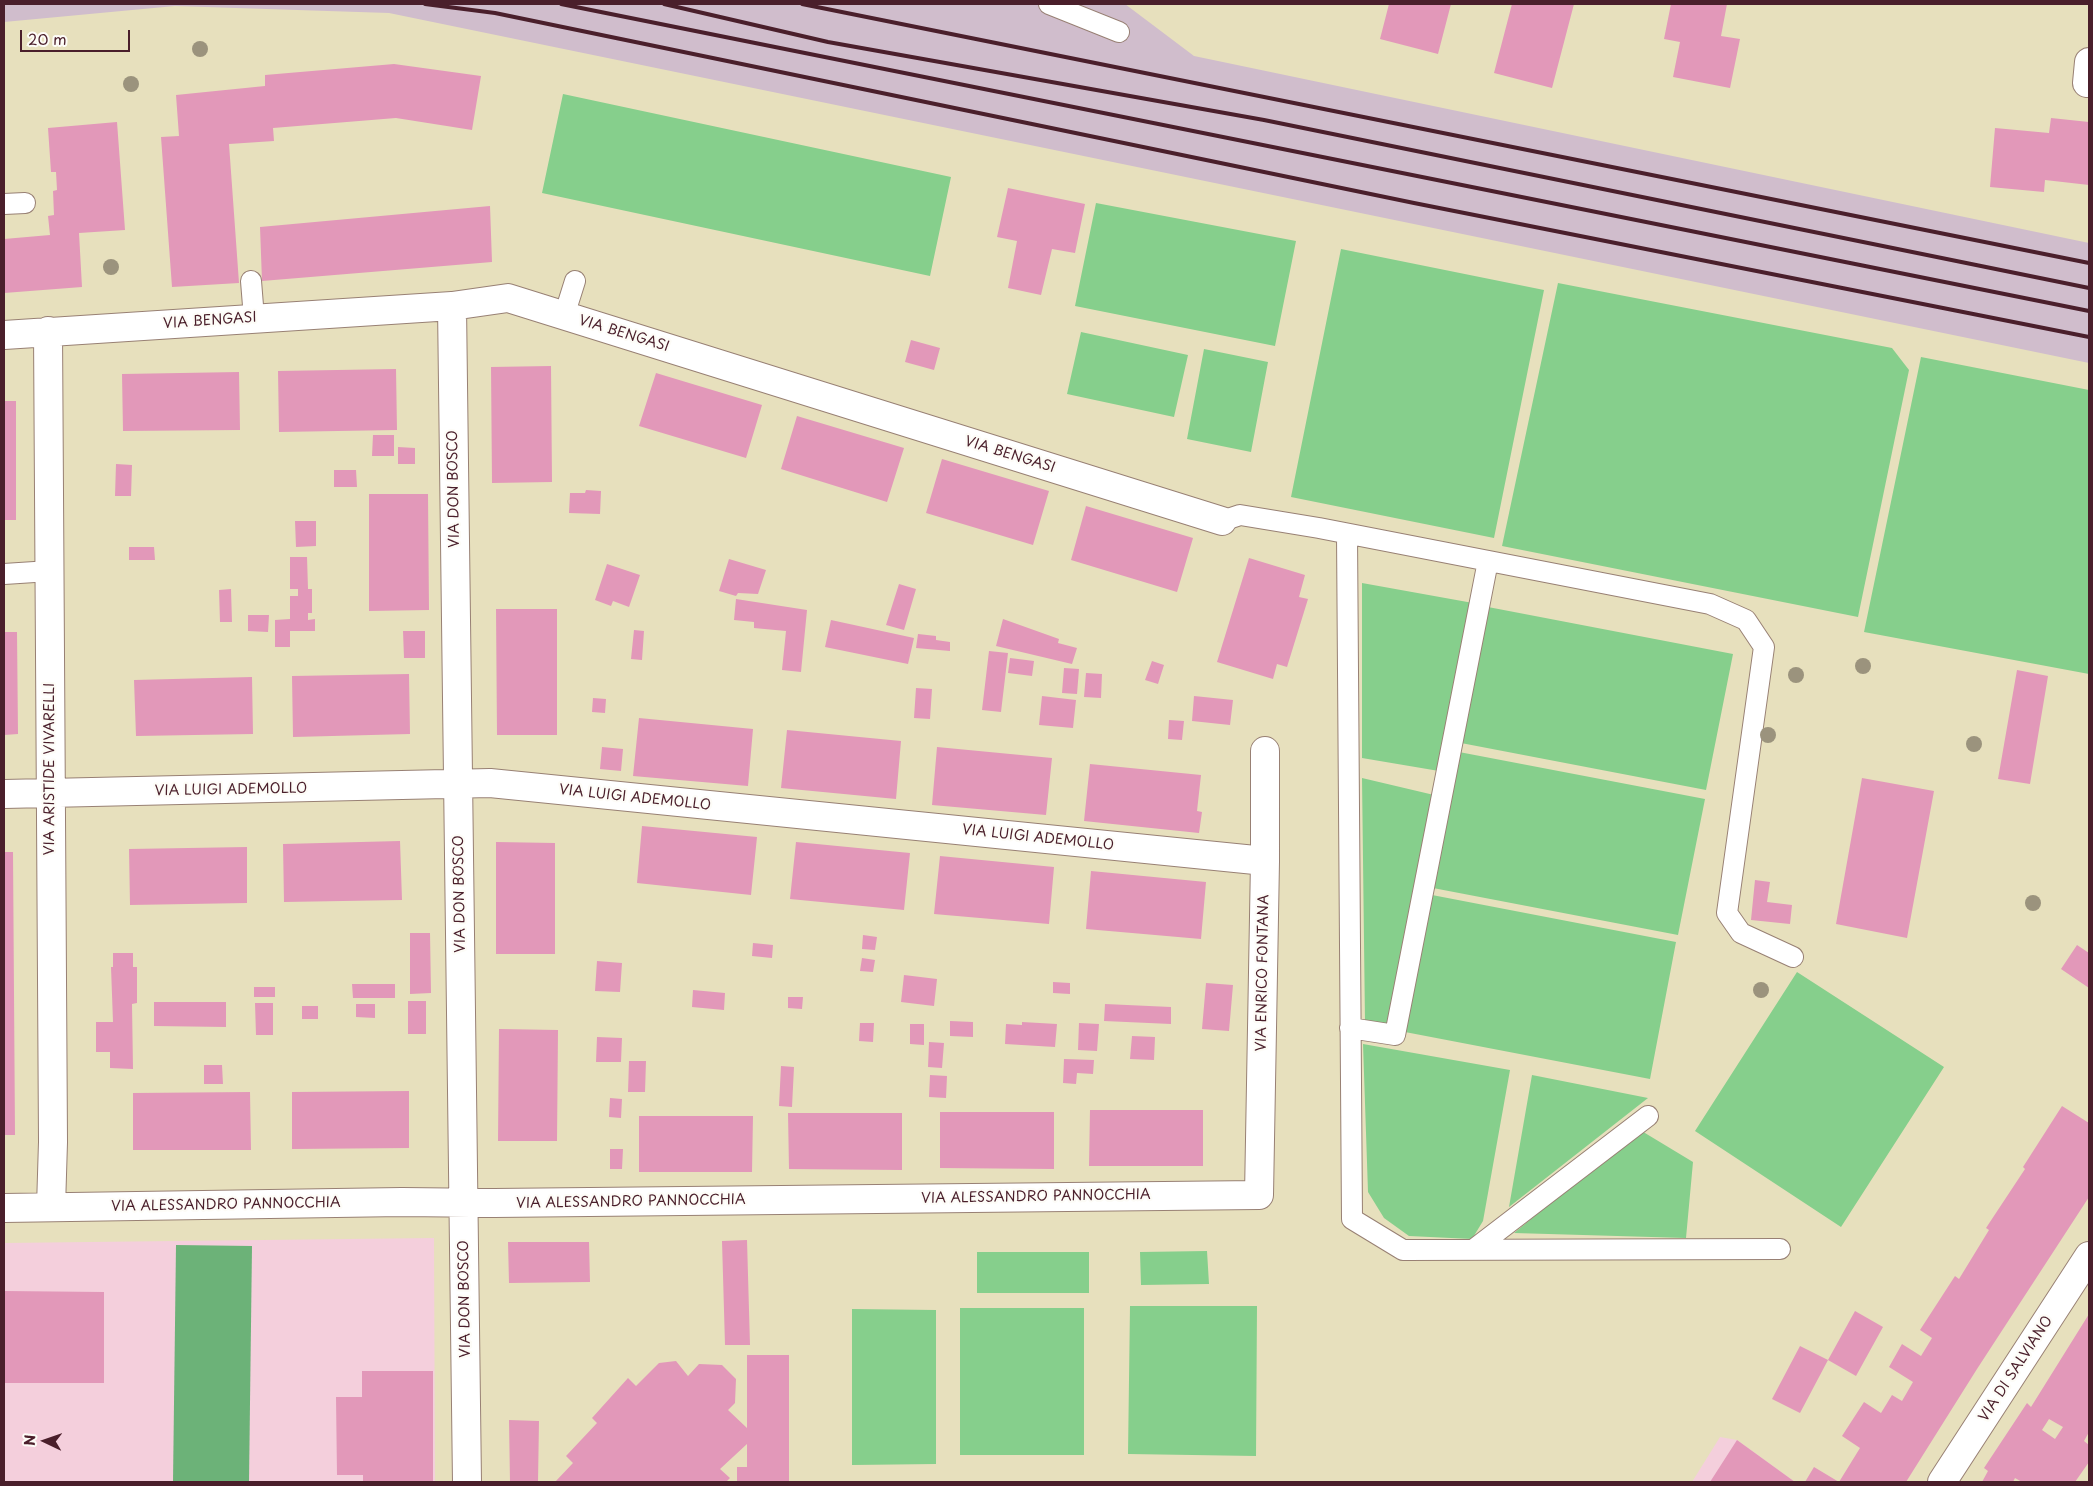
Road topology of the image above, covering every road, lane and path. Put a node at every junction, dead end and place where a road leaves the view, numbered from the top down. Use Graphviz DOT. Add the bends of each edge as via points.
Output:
graph roads {
  1 [pos="1049,4"];
  2 [pos="1119,32"];
  3 [pos="2089,62"];
  4 [pos="2089,83"];
  5 [pos="25,203"];
  6 [pos="4,204"];
  7 [pos="251,280"];
  8 [pos="575,281"];
  9 [pos="452,306"];
  10 [pos="564,316"];
  11 [pos="254,318"];
  12 [pos="48,331"];
  13 [pos="4,335"];
  14 [pos="1222,521"];
  15 [pos="1347,534"];
  16 [pos="1488,561"];
  17 [pos="50,572"];
  18 [pos="4,574"];
  19 [pos="1265,751"];
  20 [pos="458,785"];
  21 [pos="51,793"];
  22 [pos="4,794"];
  23 [pos="1265,861"];
  24 [pos="1792,957"];
  25 [pos="1350,1028"];
  26 [pos="1648,1116"];
  27 [pos="1259,1195"];
  28 [pos="464,1203"];
  29 [pos="51,1207"];
  30 [pos="4,1208"];
  31 [pos="1780,1249"];
  32 [pos="1473,1250"];
  33 [pos="2089,1256"];
  34 [pos="467,1482"];
  35 [pos="1942,1482"];
  1 -- 2 [label="lane"];
  3 -- 4 [label="street"];
  5 -- 6 [label="lane"];
  7 -- 11 [label="lane"];
  8 -- 10 [label="lane"];
  9 -- 10 [label="street, VIA BENGASI" via="508,298"];
  9 -- 11 [label="street, VIA BENGASI"];
  9 -- 20 [label="street, VIA DON BOSCO"];
  10 -- 14 [label="street, VIA BENGASI"];
  11 -- 12 [label="street, VIA BENGASI"];
  12 -- 13 [label="street, VIA BENGASI"];
  12 -- 17 [label="street, VIA ARISTIDE VIVARELLI"];
  14 -- 15 [label="lane" via="1240,515"];
  15 -- 16 [label="lane"];
  15 -- 25 [label="lane"];
  16 -- 24 [label="lane" via="1710,604 1746,620 1764,647 1727,913 1741,933"];
  16 -- 25 [label="lane" via="1395,1035"];
  17 -- 18 [label="lane"];
  17 -- 21 [label="street, VIA ARISTIDE VIVARELLI"];
  19 -- 23 [label="street, VIA ENRICO FONTANA"];
  20 -- 21 [label="street, VIA LUIGI ADEMOLLO"];
  20 -- 23 [label="street, VIA LUIGI ADEMOLLO" via="505,784"];
  20 -- 28 [label="street, VIA DON BOSCO"];
  21 -- 22 [label="street, VIA LUIGI ADEMOLLO"];
  21 -- 29 [label="street, VIA ARISTIDE VIVARELLI"];
  23 -- 27 [label="street, VIA ENRICO FONTANA"];
  25 -- 32 [label="lane" via="1352,1219 1403,1250"];
  26 -- 32 [label="lane"];
  27 -- 28 [label="street, VIA ALESSANDRO PANNOCCHIA"];
  28 -- 29 [label="street, VIA ALESSANDRO PANNOCCHIA"];
  28 -- 34 [label="street, VIA DON BOSCO"];
  29 -- 30 [label="street, VIA ALESSANDRO PANNOCCHIA"];
  31 -- 32 [label="lane"];
  33 -- 35 [label="street, VIA DI SALVIANO"];
}
